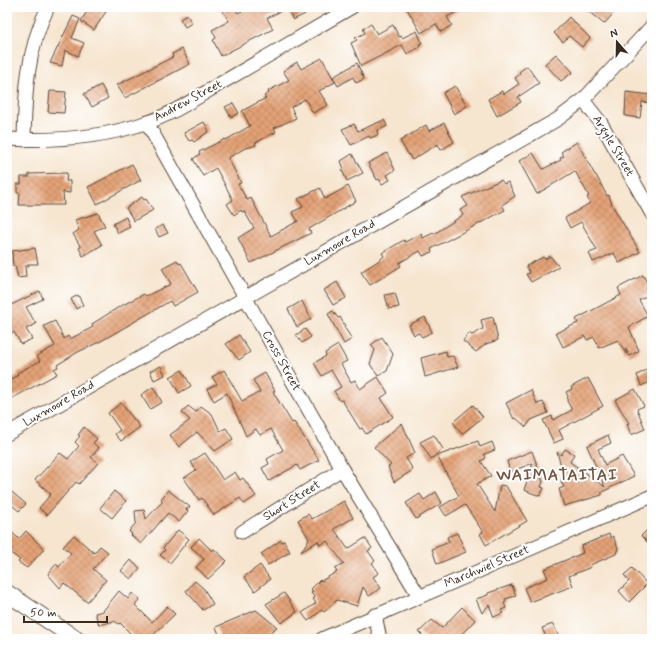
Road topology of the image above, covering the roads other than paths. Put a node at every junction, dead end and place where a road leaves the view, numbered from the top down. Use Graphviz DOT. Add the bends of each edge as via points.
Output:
graph roads {
  1 [pos="48,7"];
  2 [pos="352,7"];
  3 [pos="652,26"];
  4 [pos="583,100"];
  5 [pos="147,123"];
  6 [pos="7,139"];
  7 [pos="24,140"];
  8 [pos="652,214"];
  9 [pos="246,297"];
  10 [pos="7,434"];
  11 [pos="342,469"];
  12 [pos="652,496"];
  13 [pos="242,532"];
  14 [pos="7,592"];
  15 [pos="420,596"];
  16 [pos="375,615"];
  17 [pos="76,639"];
  18 [pos="322,639"];
  19 [pos="380,639"];
  1 -- 7 [label="street" via="35,37 28,67"];
  2 -- 5 [label="street, Andrew Street"];
  3 -- 4 [label="street, Luxmoore Road"];
  4 -- 8 [label="street, Argyle Street" via="601,123"];
  4 -- 9 [label="street, Luxmoore Road" via="540,130"];
  5 -- 7 [label="street, Andrew Street" via="88,135"];
  5 -- 9 [label="street, Cross Street"];
  6 -- 7 [label="street, Andrew Street"];
  9 -- 10 [label="street, Luxmoore Road"];
  9 -- 11 [label="street, Cross Street"];
  11 -- 13 [label="street, Short Street"];
  11 -- 15 [label="street, Cross Street"];
  12 -- 15 [label="street, Marchwiel Street"];
  14 -- 17 [label="street"];
  15 -- 16 [label="street, Marchwiel Street"];
  16 -- 18 [label="street, Marchwiel Street"];
  16 -- 19 [label="street"];
}
